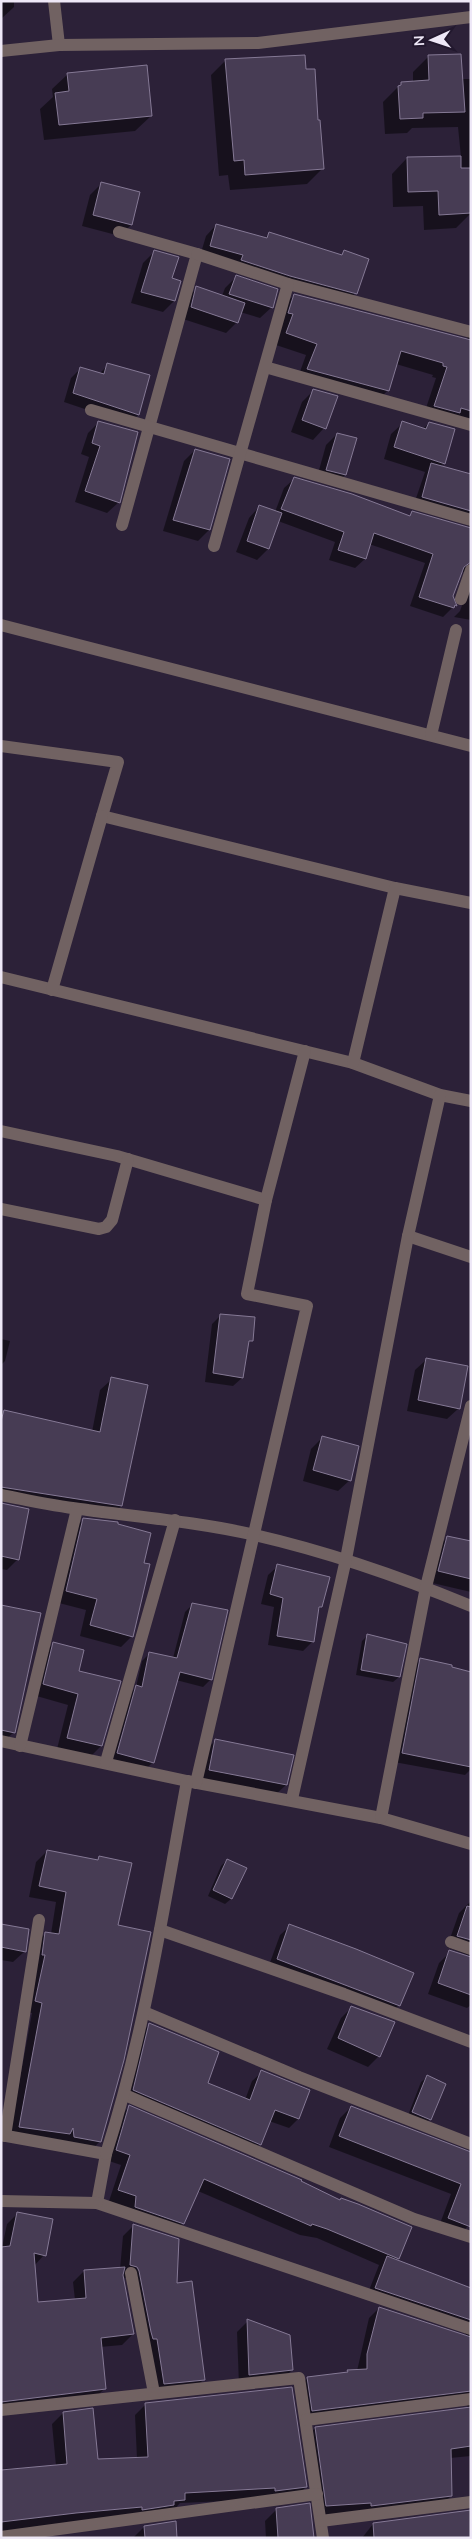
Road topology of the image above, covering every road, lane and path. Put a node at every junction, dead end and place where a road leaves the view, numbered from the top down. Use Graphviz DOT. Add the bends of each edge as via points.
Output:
graph roads {
  1 [pos="54,1"];
  2 [pos="471,17"];
  3 [pos="58,45"];
  4 [pos="1,52"];
  5 [pos="118,232"];
  6 [pos="197,254"];
  7 [pos="288,284"];
  8 [pos="471,332"];
  9 [pos="265,367"];
  10 [pos="91,410"];
  11 [pos="471,425"];
  12 [pos="150,428"];
  13 [pos="241,453"];
  14 [pos="471,520"];
  15 [pos="122,525"];
  16 [pos="214,546"];
  17 [pos="471,570"];
  18 [pos="461,599"];
  19 [pos="1,625"];
  20 [pos="456,630"];
  21 [pos="431,735"];
  22 [pos="1,746"];
  23 [pos="471,746"];
  24 [pos="102,816"];
  25 [pos="395,888"];
  26 [pos="471,903"];
  27 [pos="1,977"];
  28 [pos="52,990"];
  29 [pos="305,1051"];
  30 [pos="353,1063"];
  31 [pos="440,1096"];
  32 [pos="471,1101"];
  33 [pos="1,1131"];
  34 [pos="128,1159"];
  35 [pos="266,1200"];
  36 [pos="1,1209"];
  37 [pos="408,1236"];
  38 [pos="471,1257"];
  39 [pos="471,1406"];
  40 [pos="1,1495"];
  41 [pos="77,1509"];
  42 [pos="175,1520"];
  43 [pos="255,1535"];
  44 [pos="346,1559"];
  45 [pos="426,1587"];
  46 [pos="471,1606"];
  47 [pos="1,1741"];
  48 [pos="20,1746"];
  49 [pos="106,1762"];
  50 [pos="192,1782"];
  51 [pos="292,1799"];
  52 [pos="381,1818"];
  53 [pos="471,1844"];
  54 [pos="39,1920"];
  55 [pos="160,1930"];
  56 [pos="451,1942"];
  57 [pos="471,1948"];
  58 [pos="144,2012"];
  59 [pos="471,2042"];
  60 [pos="125,2095"];
  61 [pos="3,2135"];
  62 [pos="471,2144"];
  63 [pos="106,2154"];
  64 [pos="1,2202"];
  65 [pos="97,2203"];
  66 [pos="471,2238"];
  67 [pos="131,2273"];
  68 [pos="471,2329"];
  69 [pos="154,2393"];
  70 [pos="471,2399"];
  71 [pos="1,2410"];
  72 [pos="306,2420"];
  73 [pos="317,2494"];
  74 [pos="471,2502"];
  75 [pos="320,2521"];
  76 [pos="1,2537"];
  77 [pos="323,2538"];
  1 -- 3 [label="street"];
  2 -- 3 [label="street" via="258,43"];
  3 -- 4 [label="street"];
  5 -- 6 [label="street"];
  6 -- 7 [label="street"];
  6 -- 12 [label="street"];
  7 -- 8 [label="street"];
  7 -- 9 [label="street"];
  9 -- 11 [label="street"];
  9 -- 13 [label="street"];
  10 -- 12 [label="street"];
  12 -- 13 [label="street"];
  12 -- 15 [label="street"];
  13 -- 14 [label="street"];
  13 -- 16 [label="street"];
  17 -- 18 [label="street"];
  19 -- 21 [label="street"];
  20 -- 21 [label="street"];
  21 -- 23 [label="street"];
  22 -- 24 [label="street" via="118,762"];
  24 -- 25 [label="street"];
  24 -- 28 [label="street"];
  25 -- 26 [label="street"];
  25 -- 30 [label="street"];
  27 -- 28 [label="street"];
  28 -- 29 [label="street"];
  29 -- 30 [label="street"];
  29 -- 35 [label="street"];
  30 -- 31 [label="street"];
  31 -- 32 [label="street"];
  31 -- 37 [label="street"];
  33 -- 34 [label="street"];
  34 -- 35 [label="street"];
  34 -- 36 [label="street" via="112,1220 106,1227 98,1229"];
  35 -- 43 [label="street" via="246,1294 307,1306"];
  37 -- 38 [label="street"];
  37 -- 44 [label="street"];
  39 -- 45 [label="street"];
  40 -- 41 [label="street"];
  41 -- 42 [label="street"];
  41 -- 48 [label="street"];
  42 -- 43 [label="street"];
  42 -- 49 [label="street"];
  43 -- 44 [label="street"];
  43 -- 50 [label="street"];
  44 -- 45 [label="street"];
  44 -- 51 [label="street"];
  45 -- 46 [label="street"];
  45 -- 52 [label="street"];
  47 -- 48 [label="street"];
  48 -- 49 [label="street"];
  49 -- 50 [label="street"];
  50 -- 51 [label="street"];
  50 -- 55 [label="street"];
  51 -- 52 [label="street"];
  52 -- 53 [label="street"];
  54 -- 61 [label="street"];
  55 -- 58 [label="street"];
  55 -- 59 [label="street"];
  56 -- 57 [label="street"];
  58 -- 60 [label="street"];
  58 -- 62 [label="street" via="299,2078"];
  60 -- 63 [label="street"];
  60 -- 66 [label="street" via="414,2219"];
  61 -- 63 [label="street"];
  63 -- 65 [label="street"];
  64 -- 65 [label="street"];
  65 -- 68 [label="street"];
  67 -- 69 [label="street"];
  69 -- 71 [label="street"];
  69 -- 72 [label="street" via="299,2378"];
  70 -- 72 [label="street"];
  72 -- 73 [label="street"];
  73 -- 75 [label="street"];
  73 -- 76 [label="street"];
  74 -- 75 [label="street"];
  75 -- 77 [label="street"];
}
